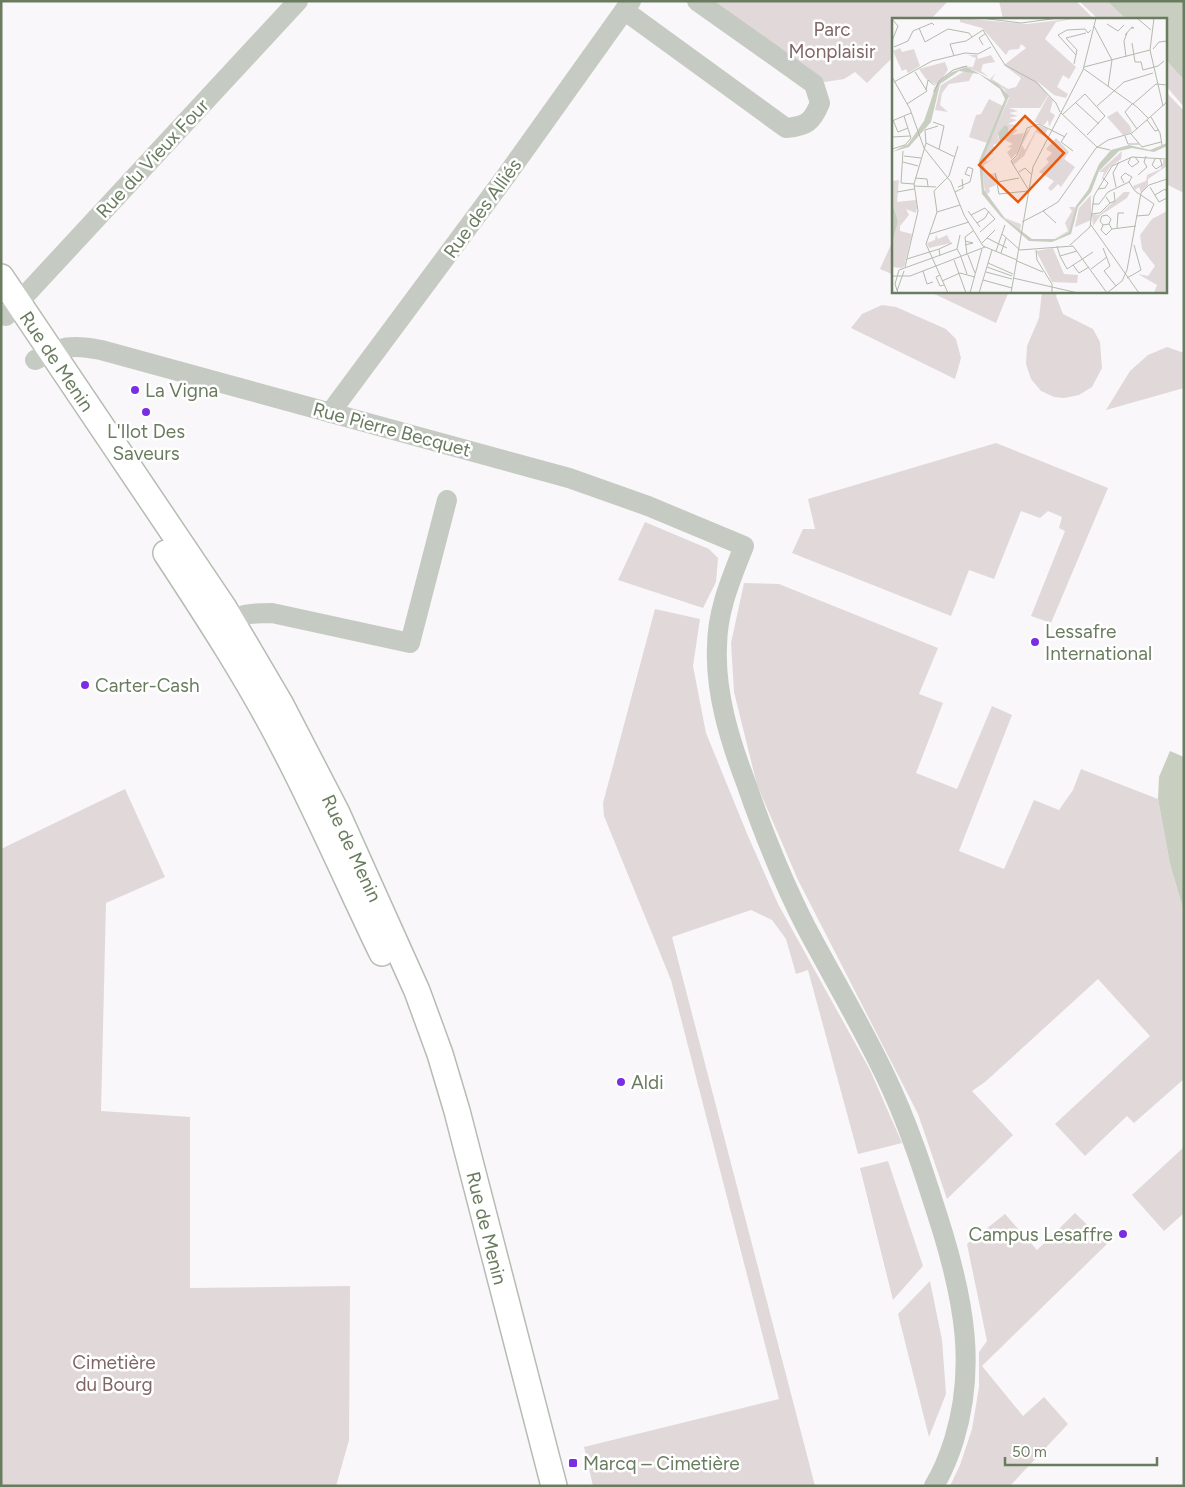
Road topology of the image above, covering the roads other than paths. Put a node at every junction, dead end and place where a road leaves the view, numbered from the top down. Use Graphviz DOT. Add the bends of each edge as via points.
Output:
graph roads {
  1 [pos="298,1"];
  2 [pos="698,1"];
  3 [pos="628,6"];
  4 [pos="1,277"];
  5 [pos="8,309"];
  6 [pos="43,356"];
  7 [pos="330,413"];
  8 [pos="447,500"];
  9 [pos="223,624"];
  10 [pos="536,1486"];
  11 [pos="554,1486"];
  12 [pos="934,1486"];
  1 -- 5 [label="street, Rue du Vieux Four"];
  2 -- 3 [label="street" via="814,84 820,102 814,117 800,126 786,128"];
  3 -- 7 [label="street, Rue des Alliés"];
  4 -- 5 [label="main road, Rue de Menin"];
  5 -- 6 [label="main road, Rue de Menin"];
  6 -- 7 [label="street, Rue Pierre Becquet" via="68,347 101,350"];
  6 -- 9 [label="main road, Rue de Menin"];
  7 -- 12 [label="street, Rue Pierre Becquet" via="569,478 648,506 744,546 725,595 718,628 716,661 732,741 782,876 868,1040 903,1117 926,1179 961,1304 966,1360 960,1420"];
  8 -- 9 [label="street" via="410,643 272,613 240,615"];
  9 -- 10 [label="main road, Rue de Menin" via="244,676 284,747 392,975 419,1044 440,1113"];
  9 -- 11 [label="main road, Rue de Menin" via="280,703 322,782 430,1023 457,1111"];
}
